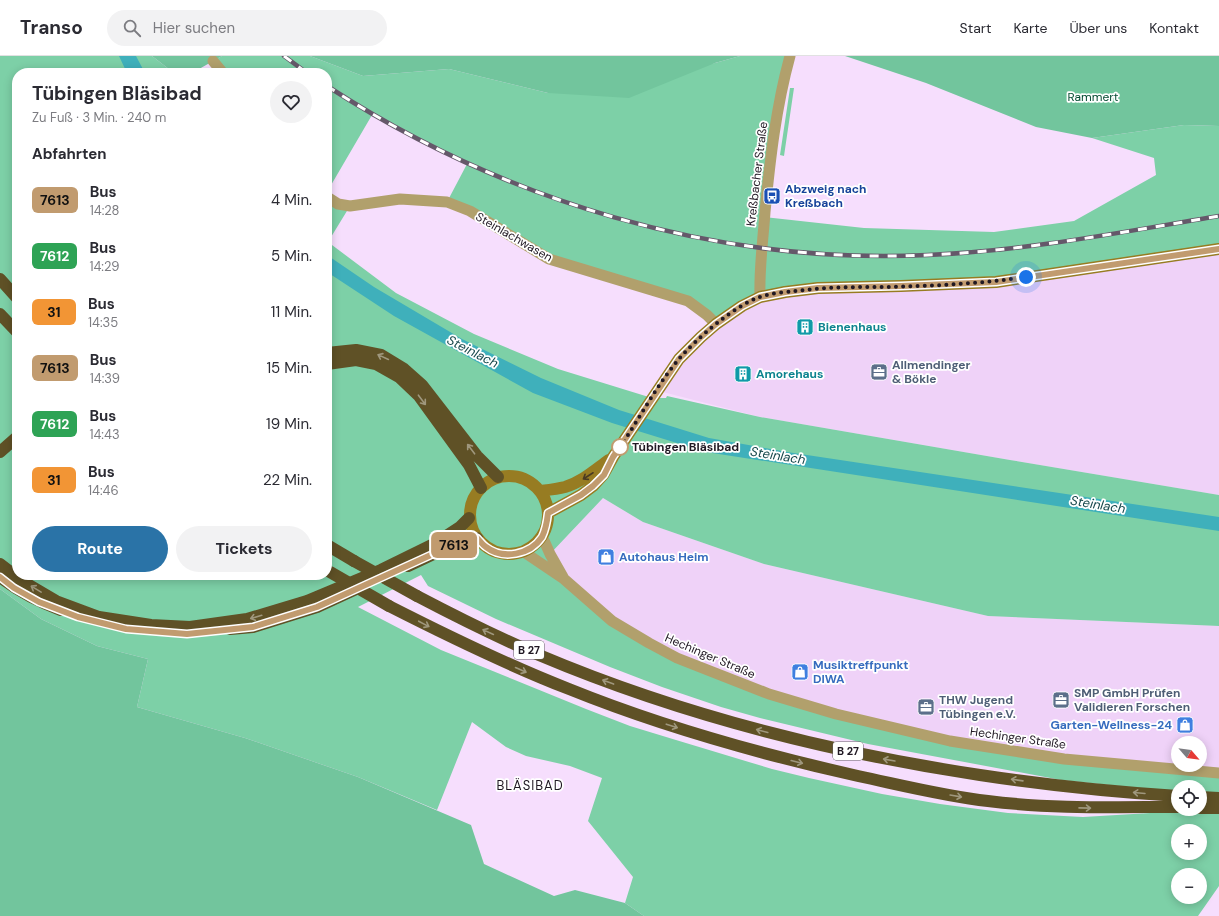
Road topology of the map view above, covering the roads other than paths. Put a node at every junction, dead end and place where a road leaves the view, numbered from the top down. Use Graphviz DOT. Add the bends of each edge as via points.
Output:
graph roads {
  1 [pos="790,56"];
  2 [pos="213,61"];
  3 [pos="219,68"];
  4 [pos="332,201"];
  5 [pos="1219,249"];
  6 [pos="0,280"];
  7 [pos="12,293"];
  8 [pos="760,297"];
  9 [pos="0,314"];
  10 [pos="716,324"];
  11 [pos="12,327"];
  12 [pos="332,353"];
  13 [pos="332,363"];
  14 [pos="12,441"];
  15 [pos="0,452"];
  16 [pos="613,457"];
  17 [pos="498,477"];
  18 [pos="481,488"];
  19 [pos="540,491"];
  20 [pos="548,513"];
  21 [pos="470,518"];
  22 [pos="542,536"];
  23 [pos="477,538"];
  24 [pos="332,548"];
  25 [pos="524,552"];
  26 [pos="0,564"];
  27 [pos="12,573"];
  28 [pos="332,573"];
  29 [pos="0,577"];
  30 [pos="564,579"];
  31 [pos="21,580"];
  32 [pos="1219,773"];
  33 [pos="1171,795"];
  34 [pos="1207,797"];
  35 [pos="1219,798"];
  36 [pos="1171,807"];
  37 [pos="1207,808"];
  38 [pos="1219,808"];
  1 -- 8 [label="street, Kreßbacher Straße" via="779,100 770,161 760,260"];
  2 -- 3 [label="street"];
  4 -- 10 [label="street, Steinlachwasen" via="350,206 400,199 447,202 470,211 549,260 688,301"];
  5 -- 8 [label="street" via="996,282 818,288"];
  6 -- 7 [label="highway"];
  8 -- 10 [label="street"];
  9 -- 11 [label="highway"];
  10 -- 16 [label="street" via="679,359"];
  17 -- 12 [label="highway, one-way" via="477,456 422,384 404,369 381,355 356,350"];
  13 -- 18 [label="highway, one-way" via="356,360 376,364 399,377 419,396 469,465"];
  14 -- 15 [label="highway"];
  16 -- 19 [label="street, one-way" via="574,484"];
  16 -- 20 [label="street" via="604,475 593,486"];
  17 -- 18 [label="street"];
  17 -- 19 [label="street" via="519,477"];
  18 -- 21 [label="street" via="472,502"];
  19 -- 20 [label="street"];
  20 -- 22 [label="street" via="547,525"];
  21 -- 23 [label="street"];
  21 -- 31 [label="highway, one-way" via="434,544 307,602 247,619 190,627 151,625 98,617 56,601"];
  22 -- 25 [label="street"];
  22 -- 30 [label="street, Hechinger Straße"];
  23 -- 25 [label="street" via="486,548 498,553 511,555"];
  23 -- 29 [label="highway" via="444,549 317,607 253,627 187,634 126,629 78,617 39,602"];
  33 -- 24 [label="highway, B 27, one-way, bridge" via="1056,786 886,760 711,717 571,668 507,641 417,596"];
  25 -- 30 [label="street, Hechinger Straße"];
  27 -- 26 [label="highway, one-way"];
  28 -- 36 [label="highway, B 27, one-way, bridge" via="389,606 473,648 570,690 680,728 772,755 882,781 986,801 1073,808"];
  30 -- 32 [label="street, Hechinger Straße" via="612,621 677,658 769,694 836,714 958,742 1064,759"];
  34 -- 35 [label="highway"];
  37 -- 38 [label="highway"];
}
